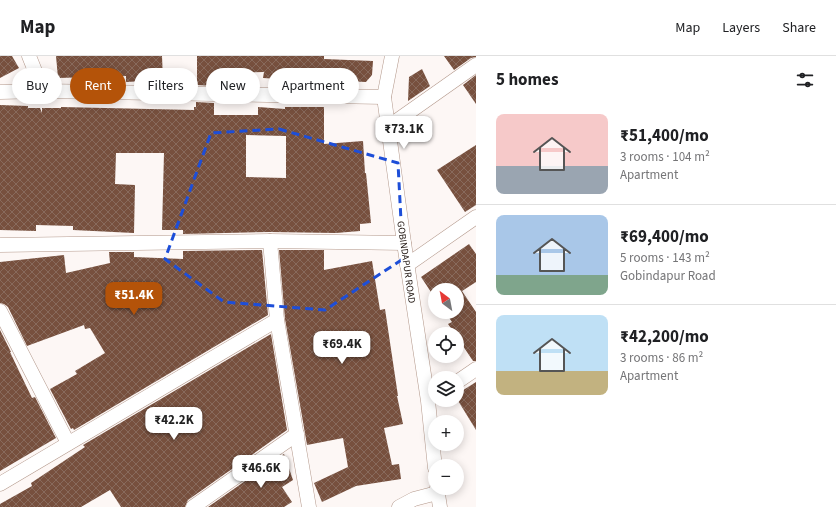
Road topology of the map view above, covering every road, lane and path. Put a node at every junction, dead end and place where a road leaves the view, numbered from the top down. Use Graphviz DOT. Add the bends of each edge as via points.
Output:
graph roads {
  1 [pos="29,56"];
  2 [pos="392,56"];
  3 [pos="476,65"];
  4 [pos="34,68"];
  5 [pos="0,92"];
  6 [pos="12,92"];
  7 [pos="62,92"];
  8 [pos="384,97"];
  9 [pos="388,127"];
  10 [pos="476,217"];
  11 [pos="270,241"];
  12 [pos="404,243"];
  13 [pos="0,245"];
  14 [pos="407,265"];
  15 [pos="0,311"];
  16 [pos="277,320"];
  17 [pos="476,369"];
  18 [pos="464,377"];
  19 [pos="428,378"];
  20 [pos="432,407"];
  21 [pos="297,434"];
  22 [pos="68,443"];
  23 [pos="435,459"];
  24 [pos="0,484"];
  25 [pos="428,494"];
  26 [pos="438,495"];
  27 [pos="193,507"];
  28 [pos="309,507"];
  29 [pos="399,507"];
  30 [pos="440,507"];
  1 -- 4 [label="street"];
  2 -- 8 [label="street, GOBINDAPUR ROAD"];
  3 -- 9 [label="street"];
  5 -- 6 [label="street"];
  7 -- 8 [label="street"];
  8 -- 9 [label="street, GOBINDAPUR ROAD"];
  9 -- 12 [label="street, GOBINDAPUR ROAD"];
  10 -- 14 [label="street"];
  11 -- 12 [label="street"];
  11 -- 13 [label="street"];
  11 -- 16 [label="street"];
  12 -- 14 [label="street, GOBINDAPUR ROAD"];
  14 -- 19 [label="street, GOBINDAPUR ROAD"];
  15 -- 22 [label="street"];
  16 -- 21 [label="street"];
  16 -- 22 [label="street"];
  17 -- 18 [label="street"];
  20 -- 23 [label="street, GOBINDAPUR ROAD"];
  21 -- 27 [label="street"];
  21 -- 28 [label="street"];
  22 -- 24 [label="street"];
  25 -- 29 [label="street"];
  26 -- 30 [label="street"];
}
